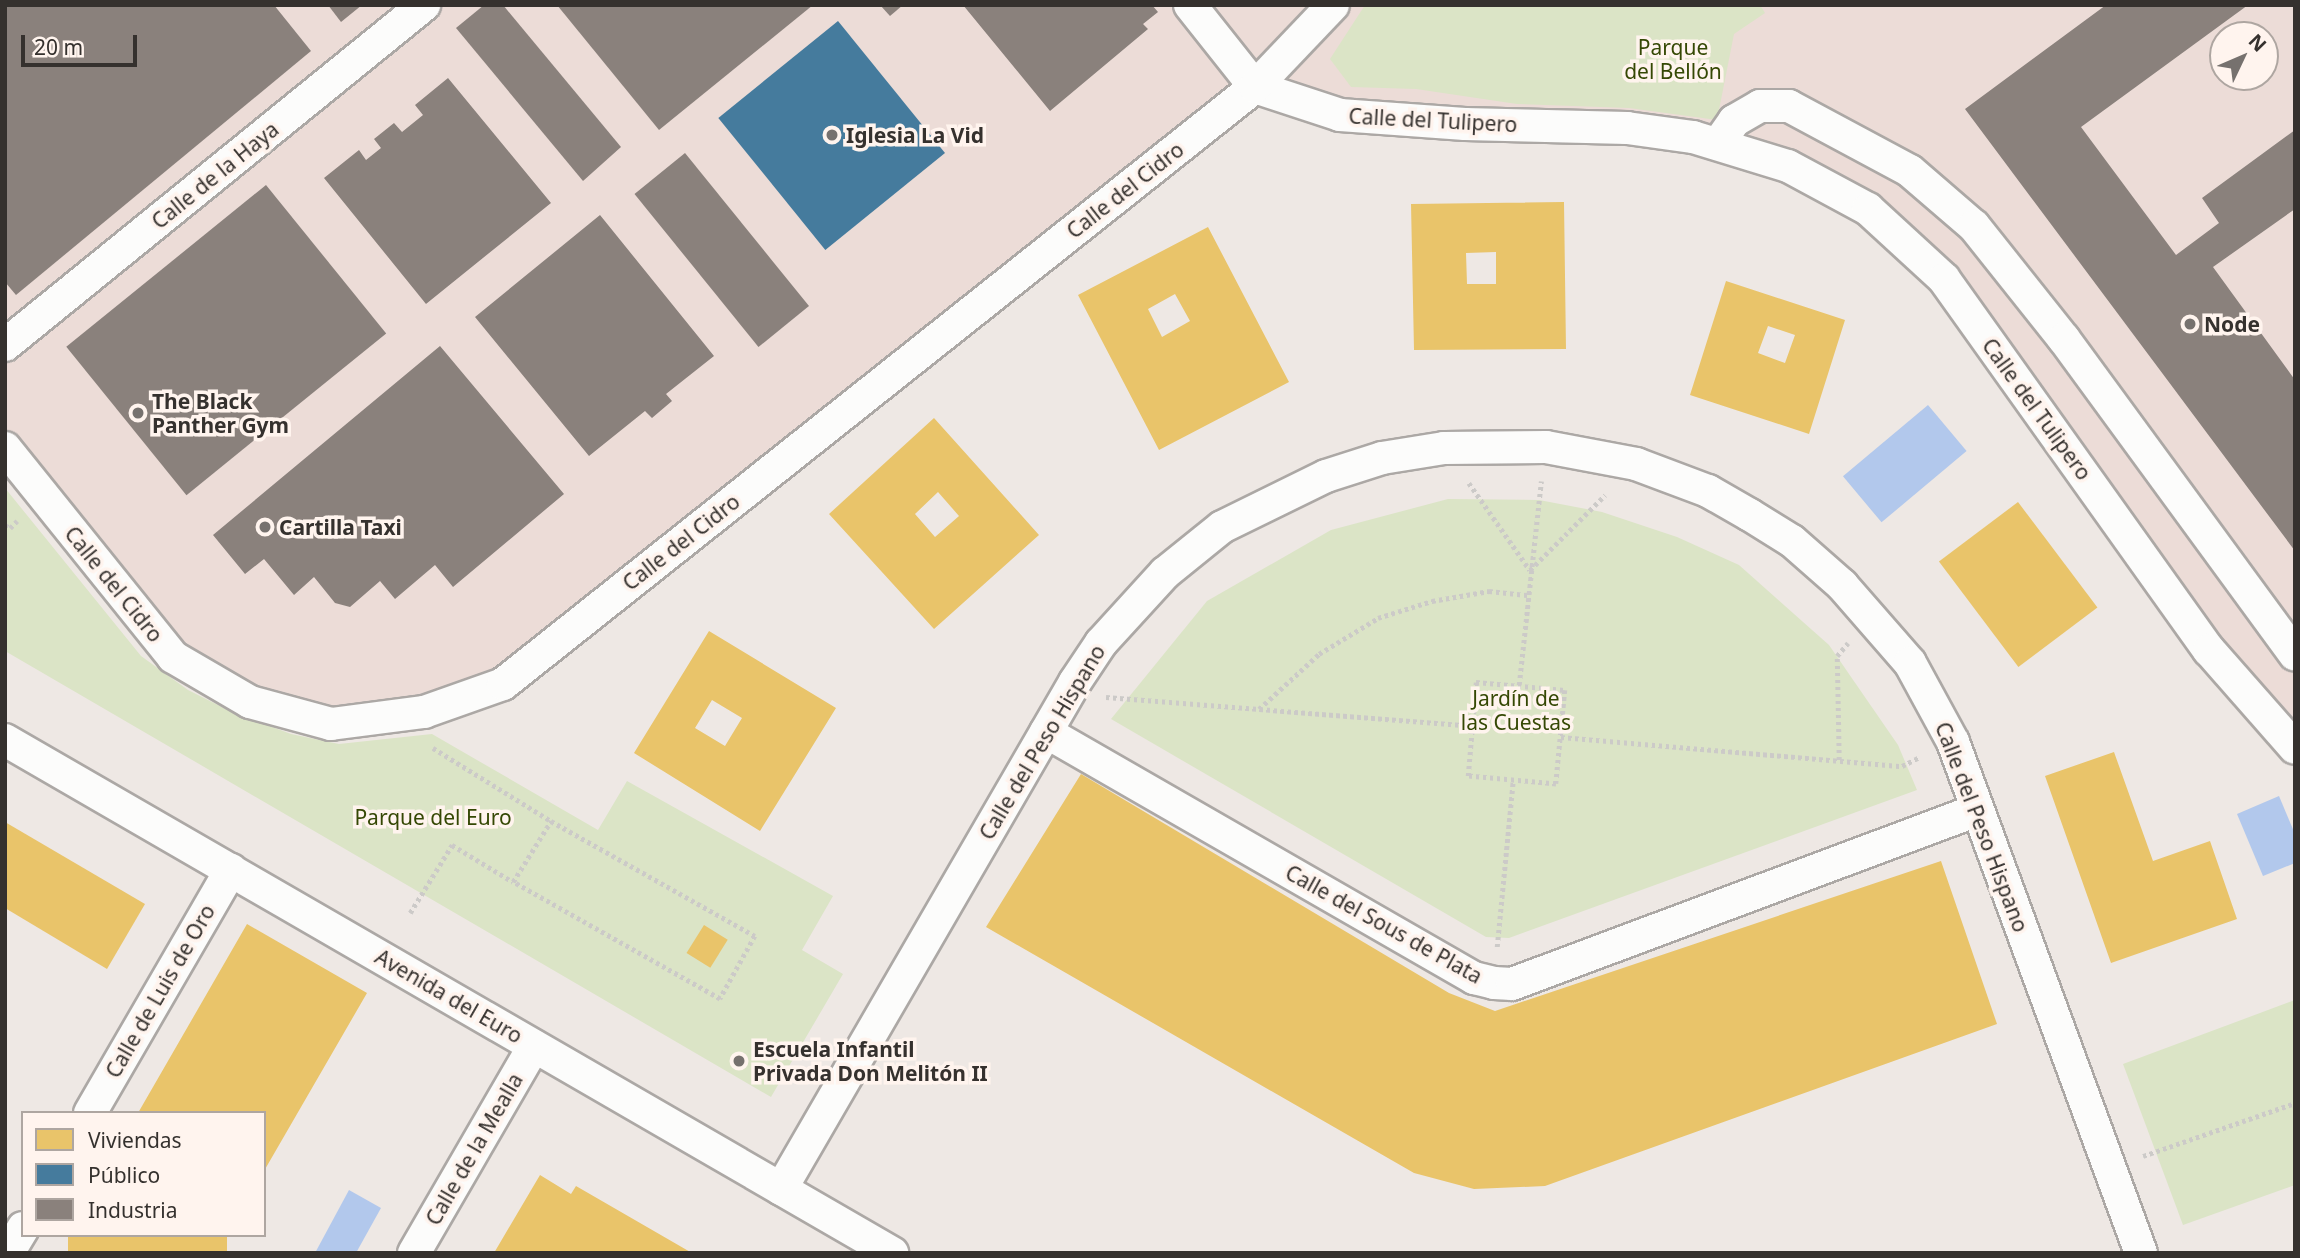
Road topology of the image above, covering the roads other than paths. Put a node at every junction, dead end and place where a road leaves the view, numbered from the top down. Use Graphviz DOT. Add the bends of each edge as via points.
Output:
graph roads {
  1 [pos="424,5"];
  2 [pos="1190,5"];
  3 [pos="1333,5"];
  4 [pos="1255,87"];
  5 [pos="1718,144"];
  6 [pos="5,345"];
  7 [pos="5,448"];
  8 [pos="2295,655"];
  9 [pos="1046,732"];
  10 [pos="5,740"];
  11 [pos="2295,748"];
  12 [pos="1978,810"];
  13 [pos="231,870"];
  14 [pos="534,1046"];
  15 [pos="91,1111"];
  16 [pos="781,1189"];
  17 [pos="21,1231"];
  18 [pos="8,1253"];
  19 [pos="414,1253"];
  20 [pos="892,1253"];
  21 [pos="2141,1253"];
  1 -- 6 [label="street, Calle de la Haya"];
  2 -- 4 [label="street"];
  3 -- 4 [label="street, Calle del Cidro"];
  4 -- 5 [label="street, Calle del Tulipero" via="1340,115 1627,128"];
  4 -- 7 [label="street, Calle del Cidro" via="503,684 424,712 331,724 250,702 173,657"];
  5 -- 8 [label="street" via="1734,121 1760,106 1789,106 1910,171 1974,226 2064,339"];
  5 -- 11 [label="street, Calle del Tulipero" via="1788,166 1868,209 1944,279 2209,650"];
  9 -- 12 [label="street, Calle del Sous de Plata" via="1474,978 1494,983 1512,984"];
  9 -- 12 [label="street, Calle del Peso Hispano" via="1101,643 1133,605 1222,527 1326,476 1382,458 1444,448 1546,447 1636,464 1708,491 1792,541 1842,584 1910,663 1953,742"];
  9 -- 16 [label="street, Calle del Peso Hispano"];
  10 -- 13 [label="street, Avenida del Euro"];
  12 -- 21 [label="street, Calle del Peso Hispano"];
  13 -- 14 [label="street, Avenida del Euro"];
  13 -- 15 [label="street, Calle de Luis de Oro"];
  14 -- 16 [label="street, Avenida del Euro"];
  14 -- 19 [label="street, Calle de la Mealla"];
  16 -- 20 [label="street, Avenida del Euro"];
  17 -- 18 [label="street"];
}
